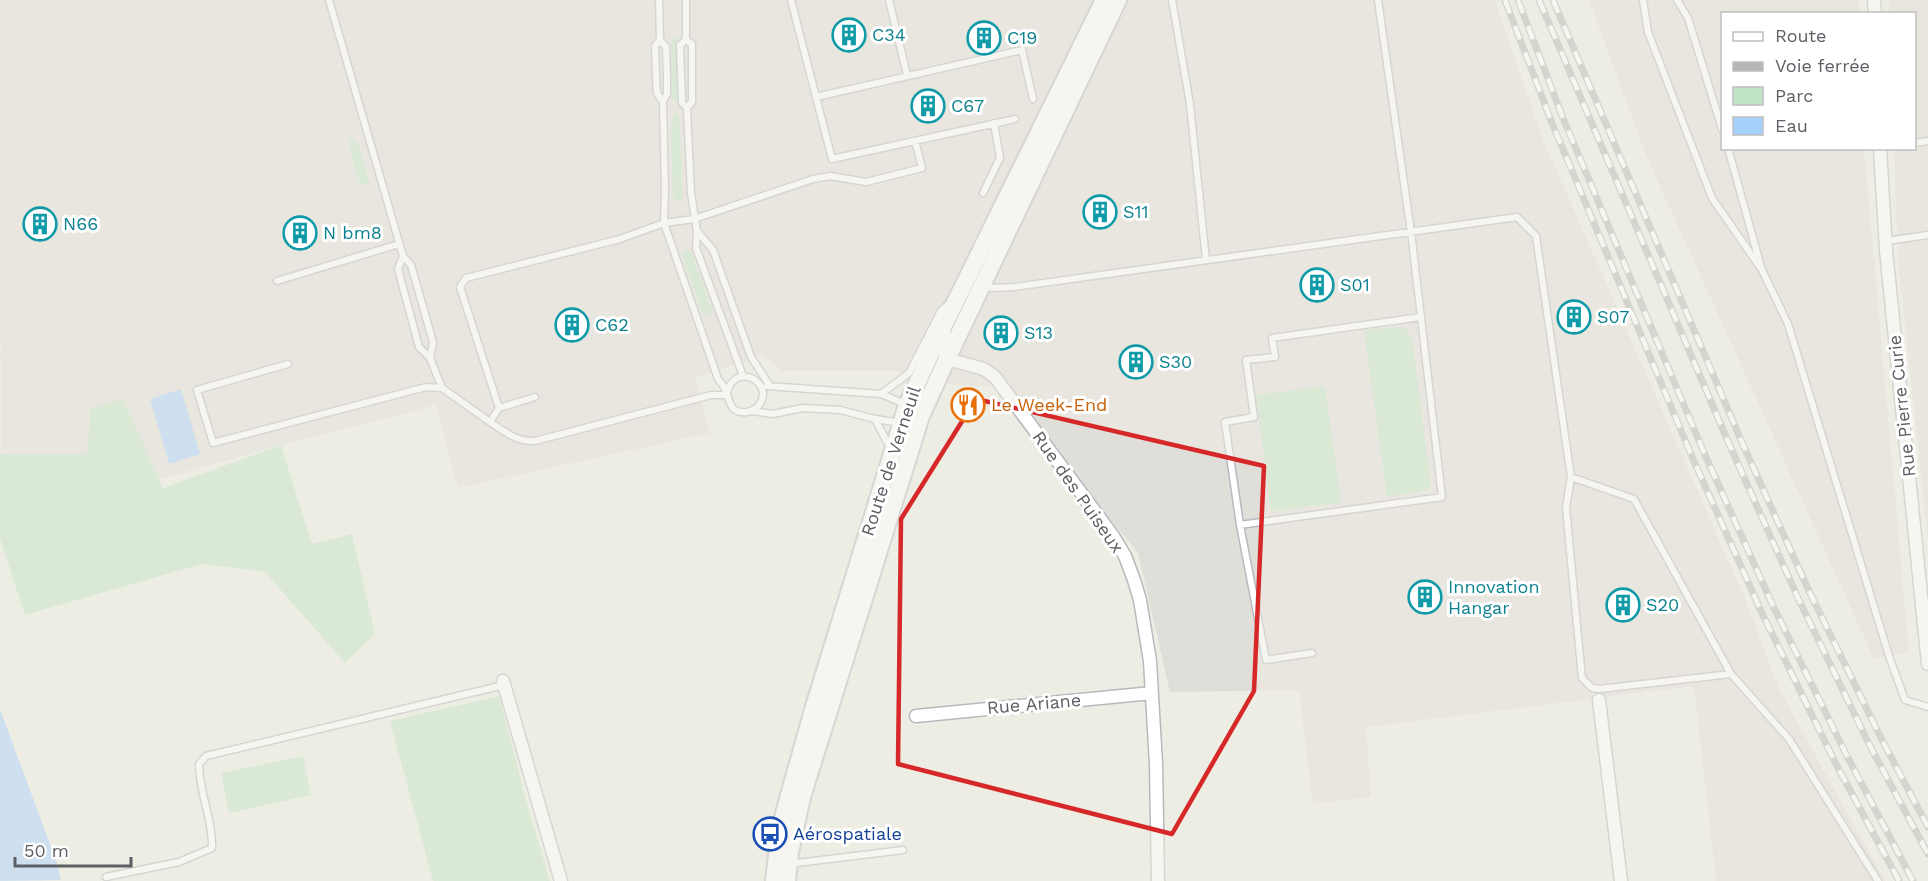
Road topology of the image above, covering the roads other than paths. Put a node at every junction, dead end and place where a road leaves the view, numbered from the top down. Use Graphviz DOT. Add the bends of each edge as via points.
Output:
graph roads {
  1 [pos="330,0"];
  2 [pos="659,0"];
  3 [pos="686,0"];
  4 [pos="791,0"];
  5 [pos="889,0"];
  6 [pos="1104,0"];
  7 [pos="1118,0"];
  8 [pos="1172,0"];
  9 [pos="1378,0"];
  10 [pos="1643,0"];
  11 [pos="1677,0"];
  12 [pos="660,40"];
  13 [pos="686,40"];
  14 [pos="908,75"];
  15 [pos="816,97"];
  16 [pos="1034,99"];
  17 [pos="663,102"];
  18 [pos="687,108"];
  19 [pos="1015,119"];
  20 [pos="994,123"];
  21 [pos="1721,126"];
  22 [pos="915,141"];
  23 [pos="1729,150"];
  24 [pos="1881,150"];
  25 [pos="983,193"];
  26 [pos="694,219"];
  27 [pos="664,223"];
  28 [pos="697,231"];
  29 [pos="1411,232"];
  30 [pos="1928,235"];
  31 [pos="1886,241"];
  32 [pos="399,244"];
  33 [pos="403,256"];
  34 [pos="1206,260"];
  35 [pos="1762,270"];
  36 [pos="277,281"];
  37 [pos="970,285"];
  38 [pos="1420,317"];
  39 [pos="944,325"];
  40 [pos="430,358"];
  41 [pos="947,359"];
  42 [pos="288,364"];
  43 [pos="743,376"];
  44 [pos="761,386"];
  45 [pos="770,386"];
  46 [pos="442,388"];
  47 [pos="727,393"];
  48 [pos="881,394"];
  49 [pos="535,397"];
  50 [pos="907,405"];
  51 [pos="499,408"];
  52 [pos="752,411"];
  53 [pos="875,419"];
  54 [pos="913,421"];
  55 [pos="490,422"];
  56 [pos="892,452"];
  57 [pos="1571,477"];
  58 [pos="1240,525"];
  59 [pos="1312,653"];
  60 [pos="1928,664"];
  61 [pos="1731,674"];
  62 [pos="503,683"];
  63 [pos="1152,693"];
  64 [pos="1599,700"];
  65 [pos="1928,707"];
  66 [pos="916,716"];
  67 [pos="903,850"];
  68 [pos="788,873"];
  69 [pos="106,878"];
  70 [pos="561,881"];
  71 [pos="774,881"];
  72 [pos="1158,881"];
  73 [pos="1621,881"];
  74 [pos="1878,881"];
  1 -- 32 [label="lane"];
  2 -- 12 [label="lane"];
  3 -- 13 [label="lane"];
  4 -- 15 [label="lane"];
  5 -- 14 [label="lane"];
  6 -- 37 [label="main road, Route de Verneuil"];
  7 -- 37 [label="main road, Route de Verneuil"];
  8 -- 34 [label="lane" via="1190,105"];
  9 -- 29 [label="lane"];
  10 -- 35 [label="lane" via="1648,32 1712,198"];
  11 -- 21 [label="lane" via="1688,18"];
  12 -- 17 [label="lane" via="666,47 667,94"];
  12 -- 17 [label="lane" via="655,46 656,76 657,93"];
  13 -- 18 [label="lane" via="680,45 682,103"];
  13 -- 18 [label="lane" via="692,44 692,102"];
  14 -- 15 [label="lane"];
  14 -- 16 [label="lane" via="1022,50"];
  15 -- 22 [label="lane" via="832,159"];
  17 -- 27 [label="lane"];
  18 -- 26 [label="lane"];
  19 -- 20 [label="lane"];
  20 -- 22 [label="lane"];
  20 -- 25 [label="lane" via="1000,158"];
  22 -- 26 [label="lane" via="922,168 866,182 830,176 813,179"];
  23 -- 35 [label="lane"];
  24 -- 31 [label="street, Rue Pierre Curie"];
  26 -- 27 [label="lane"];
  26 -- 28 [label="lane"];
  27 -- 47 [label="lane" via="718,379"];
  27 -- 51 [label="lane" via="621,239 466,278 460,287"];
  28 -- 43 [label="lane" via="696,248"];
  28 -- 45 [label="lane" via="713,250 751,357"];
  29 -- 34 [label="lane"];
  29 -- 38 [label="lane"];
  29 -- 57 [label="lane" via="1517,218 1536,236"];
  30 -- 31 [label="lane"];
  31 -- 60 [label="street, Rue Pierre Curie"];
  32 -- 33 [label="lane"];
  32 -- 36 [label="lane"];
  33 -- 40 [label="lane" via="411,265 433,342"];
  33 -- 40 [label="lane" via="398,269 419,347"];
  34 -- 37 [label="lane" via="1014,287"];
  35 -- 65 [label="lane" via="1788,324 1905,700"];
  37 -- 39 [label="main road, Route de Verneuil"];
  37 -- 41 [label="main road, Route de Verneuil"];
  37 -- 48 [label="lane" via="941,311 909,373"];
  38 -- 58 [label="lane" via="1442,496"];
  38 -- 58 [label="lane" via="1272,338 1275,357 1246,360 1254,417 1225,422"];
  39 -- 41 [label="street"];
  39 -- 50 [label="main road, Route de Verneuil"];
  40 -- 46 [label="lane"];
  41 -- 54 [label="main road, Route de Verneuil"];
  41 -- 63 [label="street, Rue des Puiseux" via="984,369 994,377 1113,536 1125,556 1140,600"];
  42 -- 46 [label="lane" via="197,390 213,442 426,387"];
  43 -- 44 [label="lane" via="754,378"];
  43 -- 47 [label="lane" via="732,381"];
  44 -- 45 [label="lane"];
  44 -- 52 [label="lane" via="762,398"];
  45 -- 48 [label="lane"];
  46 -- 55 [label="lane"];
  47 -- 52 [label="lane" via="733,408"];
  47 -- 55 [label="lane" via="535,441 514,438"];
  48 -- 50 [label="lane"];
  49 -- 51 [label="lane"];
  50 -- 54 [label="main road, Route de Verneuil"];
  51 -- 55 [label="lane"];
  52 -- 53 [label="lane" via="774,414 802,408 840,410"];
  53 -- 54 [label="lane"];
  53 -- 56 [label="lane"];
  54 -- 56 [label="main road, Route de Verneuil"];
  54 -- 68 [label="main road, Route de Verneuil" via="795,822"];
  56 -- 71 [label="main road, Route de Verneuil" via="786,806"];
  57 -- 61 [label="lane" via="1634,499"];
  57 -- 61 [label="lane" via="1566,508 1582,678 1599,689"];
  58 -- 59 [label="lane" via="1266,660"];
  61 -- 74 [label="lane" via="1789,739"];
  62 -- 69 [label="lane" via="206,756 199,764 199,781 212,848 179,862"];
  62 -- 70 [label="street"];
  63 -- 66 [label="street, Rue Ariane"];
  63 -- 72 [label="street, Rue des Puiseux"];
  64 -- 73 [label="street"];
  67 -- 68 [label="lane"];
}
